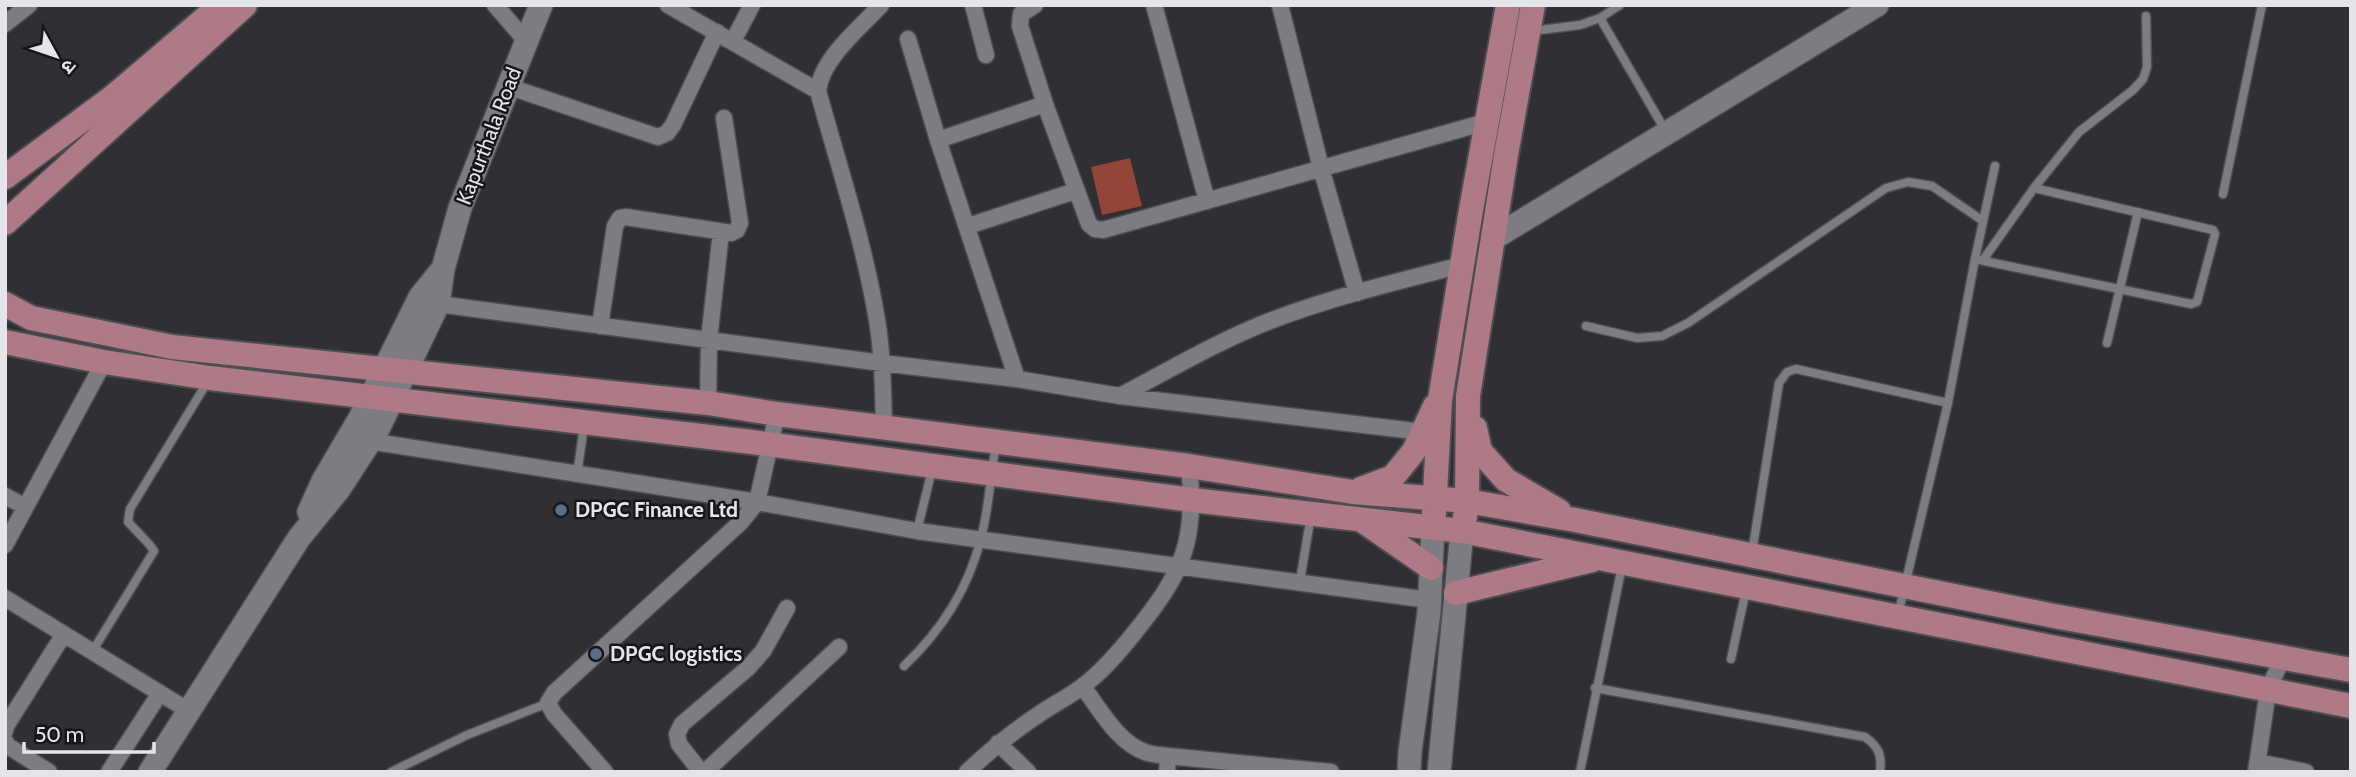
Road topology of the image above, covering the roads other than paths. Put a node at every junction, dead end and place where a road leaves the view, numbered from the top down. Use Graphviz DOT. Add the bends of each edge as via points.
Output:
graph roads {
  1 [pos="29,5"];
  2 [pos="221,5"];
  3 [pos="245,5"];
  4 [pos="495,5"];
  5 [pos="541,5"];
  6 [pos="668,5"];
  7 [pos="752,5"];
  8 [pos="881,5"];
  9 [pos="972,5"];
  10 [pos="1035,5"];
  11 [pos="1154,5"];
  12 [pos="1280,5"];
  13 [pos="1508,5"];
  14 [pos="1533,5"];
  15 [pos="1620,5"];
  16 [pos="1877,5"];
  17 [pos="2262,5"];
  18 [pos="2146,16"];
  19 [pos="1600,18"];
  20 [pos="6,20"];
  21 [pos="1529,31"];
  22 [pos="717,32"];
  23 [pos="908,39"];
  24 [pos="733,41"];
  25 [pos="527,42"];
  26 [pos="986,55"];
  27 [pos="507,86"];
  28 [pos="818,90"];
  29 [pos="1045,104"];
  30 [pos="724,118"];
  31 [pos="1486,122"];
  32 [pos="1667,133"];
  33 [pos="938,140"];
  34 [pos="1995,166"];
  35 [pos="1321,168"];
  36 [pos="5,177"];
  37 [pos="2034,188"];
  38 [pos="1075,191"];
  39 [pos="2223,194"];
  40 [pos="1207,201"];
  41 [pos="2138,212"];
  42 [pos="1983,221"];
  43 [pos="5,223"];
  44 [pos="968,226"];
  45 [pos="721,232"];
  46 [pos="1494,238"];
  47 [pos="1979,259"];
  48 [pos="1462,265"];
  49 [pos="443,269"];
  50 [pos="2119,289"];
  51 [pos="1357,293"];
  52 [pos="5,304"];
  53 [pos="438,304"];
  54 [pos="600,326"];
  55 [pos="1586,326"];
  56 [pos="709,340"];
  57 [pos="5,342"];
  58 [pos="2107,343"];
  59 [pos="104,362"];
  60 [pos="882,363"];
  61 [pos="394,371"];
  62 [pos="210,378"];
  63 [pos="1017,379"];
  64 [pos="1442,390"];
  65 [pos="1121,396"];
  66 [pos="1468,397"];
  67 [pos="381,398"];
  68 [pos="1948,403"];
  69 [pos="708,404"];
  70 [pos="777,414"];
  71 [pos="584,422"];
  72 [pos="884,428"];
  73 [pos="1423,432"];
  74 [pos="369,441"];
  75 [pos="997,442"];
  76 [pos="770,444"];
  77 [pos="933,465"];
  78 [pos="1189,466"];
  79 [pos="991,472"];
  80 [pos="577,475"];
  81 [pos="1353,492"];
  82 [pos="5,496"];
  83 [pos="1434,498"];
  84 [pos="1192,500"];
  85 [pos="1467,501"];
  86 [pos="757,502"];
  87 [pos="24,506"];
  88 [pos="1311,512"];
  89 [pos="1360,519"];
  90 [pos="1575,520"];
  91 [pos="1433,528"];
  92 [pos="917,531"];
  93 [pos="1462,531"];
  94 [pos="299,538"];
  95 [pos="981,541"];
  96 [pos="5,545"];
  97 [pos="1752,556"];
  98 [pos="1611,561"];
  99 [pos="1179,568"];
  100 [pos="1431,568"];
  101 [pos="1300,581"];
  102 [pos="1903,586"];
  103 [pos="1746,587"];
  104 [pos="1456,593"];
  105 [pos="5,598"];
  106 [pos="1429,600"];
  107 [pos="787,608"];
  108 [pos="1898,617"];
  109 [pos="64,634"];
  110 [pos="839,647"];
  111 [pos="92,652"];
  112 [pos="2283,657"];
  113 [pos="1731,659"];
  114 [pos="904,666"];
  115 [pos="2349,667"];
  116 [pos="1083,687"];
  117 [pos="1595,688"];
  118 [pos="2268,690"];
  119 [pos="160,693"];
  120 [pos="548,703"];
  121 [pos="2351,706"];
  122 [pos="189,711"];
  123 [pos="5,731"];
  124 [pos="5,741"];
  125 [pos="998,743"];
  126 [pos="1167,764"];
  127 [pos="2257,767"];
  128 [pos="1263,768"];
  129 [pos="158,769"];
  130 [pos="49,772"];
  131 [pos="108,772"];
  132 [pos="391,772"];
  133 [pos="605,772"];
  134 [pos="703,772"];
  135 [pos="967,772"];
  136 [pos="1028,772"];
  137 [pos="1331,772"];
  138 [pos="1409,772"];
  139 [pos="1439,772"];
  140 [pos="1580,772"];
  141 [pos="1880,772"];
  142 [pos="2306,772"];
  1 -- 20 [label="street"];
  2 -- 36 [label="main road" via="113,97"];
  3 -- 43 [label="main road"];
  4 -- 25 [label="street"];
  5 -- 25 [label="main road, Kapurthala Road"];
  6 -- 22 [label="street"];
  7 -- 24 [label="street"];
  8 -- 28 [label="street" via="829,62"];
  9 -- 26 [label="street"];
  10 -- 29 [label="street" via="1021,14 1020,26"];
  11 -- 40 [label="street"];
  12 -- 35 [label="street"];
  13 -- 31 [label="main road"];
  14 -- 21 [label="main road"];
  15 -- 19 [label="lane"];
  16 -- 32 [label="main road"];
  17 -- 39 [label="lane"];
  18 -- 37 [label="lane" via="2143,79 2079,132"];
  19 -- 21 [label="lane"];
  19 -- 32 [label="lane"];
  21 -- 46 [label="main road"];
  22 -- 24 [label="street"];
  22 -- 27 [label="street" via="673,125 662,136"];
  23 -- 33 [label="street"];
  24 -- 28 [label="street"];
  25 -- 27 [label="main road, Kapurthala Road"];
  27 -- 49 [label="main road, Kapurthala Road" via="460,208"];
  28 -- 60 [label="street" via="866,264"];
  29 -- 33 [label="street"];
  29 -- 38 [label="street"];
  30 -- 45 [label="street" via="740,223 731,233"];
  31 -- 35 [label="street"];
  31 -- 48 [label="main road"];
  32 -- 46 [label="main road"];
  33 -- 44 [label="street"];
  34 -- 42 [label="lane"];
  35 -- 40 [label="street"];
  35 -- 51 [label="street"];
  37 -- 41 [label="lane"];
  37 -- 47 [label="lane"];
  38 -- 40 [label="street" via="1089,224 1104,230"];
  38 -- 44 [label="street"];
  41 -- 50 [label="lane"];
  41 -- 50 [label="lane" via="2213,230 2200,296 2191,304"];
  42 -- 47 [label="lane"];
  42 -- 55 [label="lane" via="1932,186 1908,182 1886,188 1662,336 1637,338"];
  44 -- 63 [label="street"];
  45 -- 54 [label="street" via="626,217 617,220"];
  45 -- 56 [label="street"];
  46 -- 66 [label="main road"];
  47 -- 50 [label="lane"];
  47 -- 68 [label="lane"];
  48 -- 51 [label="street"];
  48 -- 64 [label="main road"];
  49 -- 53 [label="main road, Kapurthala Road"];
  49 -- 61 [label="main road" via="420,297"];
  50 -- 58 [label="lane"];
  51 -- 65 [label="street" via="1274,319"];
  52 -- 61 [label="main road" via="31,318 172,347"];
  53 -- 54 [label="street"];
  53 -- 61 [label="main road, Kapurthala Road"];
  54 -- 56 [label="street"];
  56 -- 60 [label="street"];
  56 -- 69 [label="street"];
  57 -- 59 [label="main road"];
  59 -- 62 [label="main road"];
  59 -- 87 [label="street"];
  60 -- 63 [label="street"];
  60 -- 72 [label="street"];
  61 -- 67 [label="main road"];
  61 -- 69 [label="main road"];
  62 -- 67 [label="main road"];
  62 -- 111 [label="lane" via="130,509 128,522 153,551"];
  63 -- 65 [label="street"];
  64 -- 73 [label="main road"];
  64 -- 83 [label="main road"];
  65 -- 73 [label="street"];
  66 -- 85 [label="main road"];
  66 -- 90 [label="main road" via="1480,451 1506,480"];
  67 -- 71 [label="main road"];
  67 -- 74 [label="main road"];
  67 -- 94 [label="main road" via="323,481"];
  68 -- 97 [label="lane" via="1796,369 1787,372 1779,383"];
  68 -- 102 [label="lane"];
  69 -- 70 [label="main road"];
  70 -- 72 [label="main road"];
  70 -- 76 [label="street"];
  71 -- 76 [label="main road"];
  71 -- 80 [label="lane"];
  72 -- 75 [label="main road"];
  73 -- 81 [label="main road" via="1393,477"];
  74 -- 80 [label="street"];
  74 -- 94 [label="main road" via="339,489"];
  75 -- 78 [label="main road"];
  75 -- 79 [label="lane"];
  76 -- 77 [label="main road"];
  76 -- 86 [label="street"];
  77 -- 79 [label="main road"];
  77 -- 92 [label="lane"];
  78 -- 81 [label="main road"];
  78 -- 84 [label="street"];
  79 -- 84 [label="main road"];
  79 -- 95 [label="lane"];
  80 -- 86 [label="street"];
  81 -- 83 [label="main road"];
  82 -- 87 [label="street"];
  83 -- 85 [label="main road"];
  83 -- 91 [label="main road"];
  84 -- 88 [label="main road"];
  84 -- 99 [label="street"];
  85 -- 90 [label="main road"];
  85 -- 93 [label="main road"];
  86 -- 92 [label="street"];
  86 -- 120 [label="street"];
  87 -- 96 [label="street"];
  88 -- 89 [label="main road"];
  88 -- 101 [label="lane"];
  89 -- 91 [label="main road"];
  89 -- 100 [label="main road"];
  90 -- 97 [label="main road"];
  91 -- 93 [label="main road"];
  91 -- 100 [label="main road"];
  92 -- 95 [label="street"];
  93 -- 98 [label="main road"];
  93 -- 104 [label="main road"];
  94 -- 122 [label="main road"];
  95 -- 99 [label="street"];
  95 -- 114 [label="lane" via="953,609"];
  97 -- 102 [label="main road"];
  98 -- 103 [label="main road"];
  98 -- 104 [label="main road"];
  98 -- 117 [label="lane"];
  99 -- 101 [label="street"];
  99 -- 116 [label="street" via="1163,597 1125,645"];
  100 -- 106 [label="main road"];
  101 -- 106 [label="street"];
  102 -- 108 [label="lane"];
  102 -- 112 [label="main road"];
  103 -- 108 [label="main road"];
  103 -- 113 [label="lane"];
  104 -- 139 [label="main road"];
  105 -- 109 [label="street"];
  106 -- 138 [label="main road"];
  107 -- 134 [label="street" via="748,668 682,724 679,744"];
  108 -- 118 [label="main road"];
  109 -- 111 [label="street"];
  109 -- 123 [label="street"];
  110 -- 134 [label="street"];
  111 -- 119 [label="street"];
  112 -- 115 [label="main road"];
  112 -- 118 [label="street"];
  116 -- 125 [label="street"];
  116 -- 126 [label="street" via="1127,741"];
  117 -- 140 [label="lane"];
  117 -- 141 [label="lane" via="1865,737 1877,746"];
  118 -- 121 [label="main road"];
  118 -- 127 [label="street"];
  119 -- 122 [label="street"];
  119 -- 131 [label="street"];
  120 -- 132 [label="lane"];
  120 -- 133 [label="street"];
  122 -- 129 [label="main road"];
  124 -- 130 [label="street"];
  125 -- 135 [label="street"];
  125 -- 136 [label="street"];
  126 -- 128 [label="street"];
  127 -- 142 [label="street"];
  128 -- 137 [label="street"];
}
